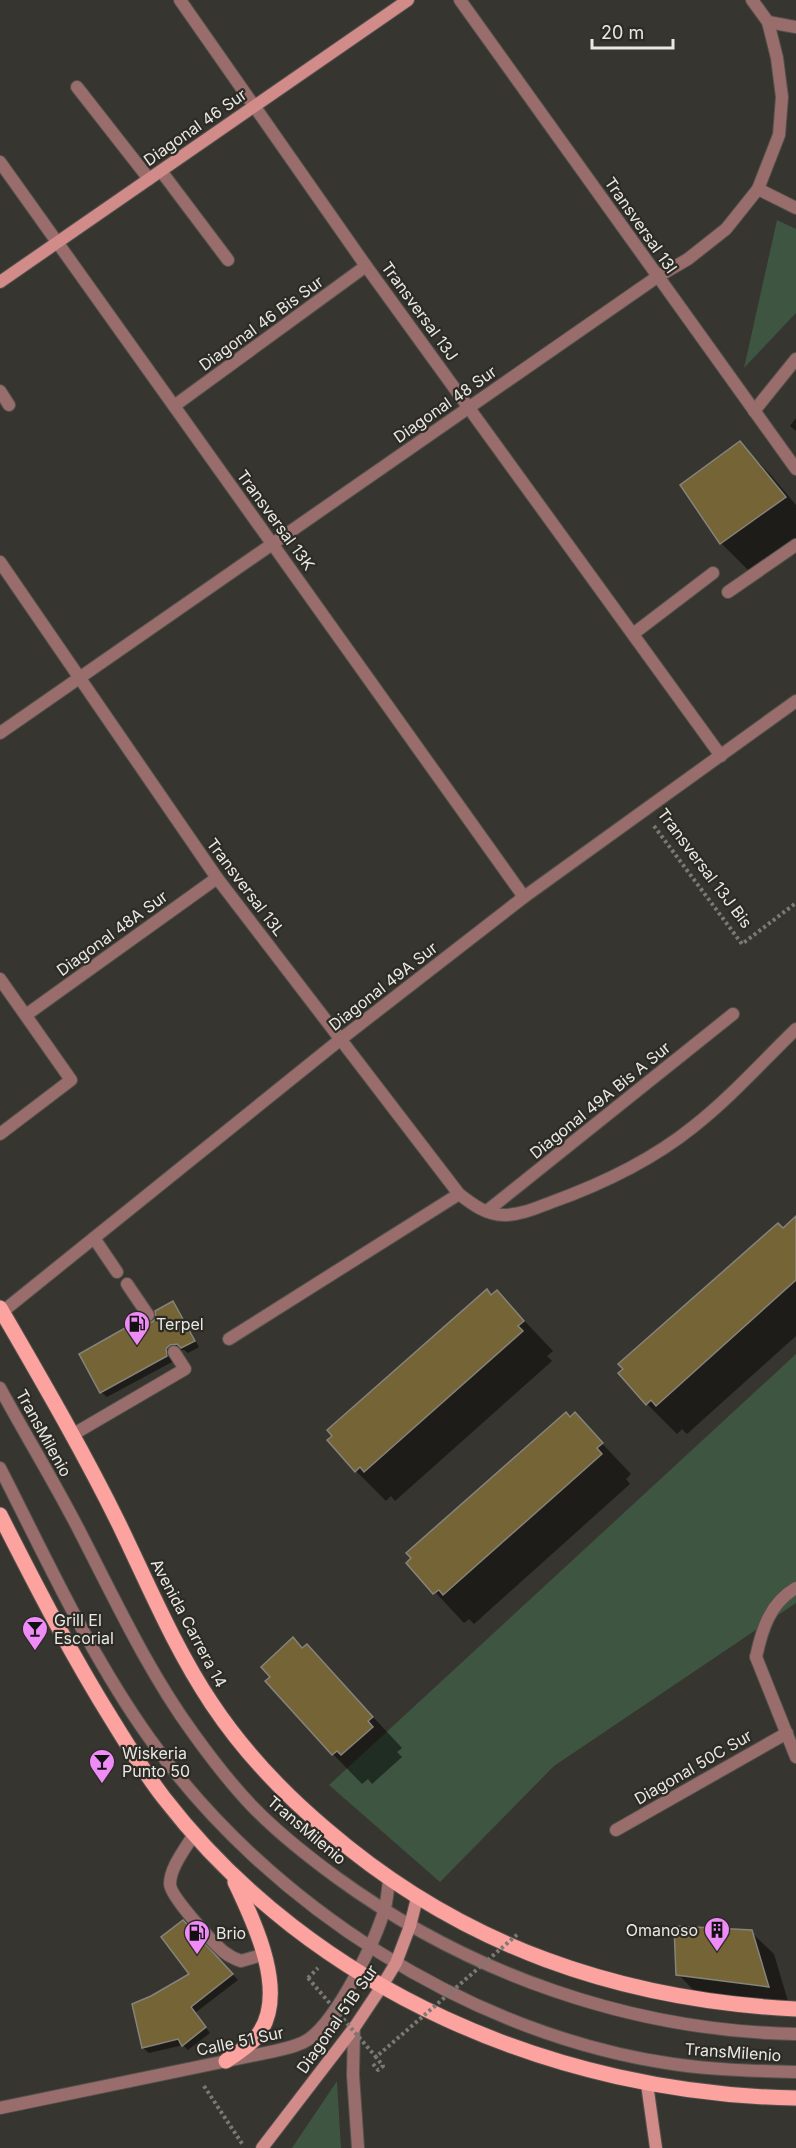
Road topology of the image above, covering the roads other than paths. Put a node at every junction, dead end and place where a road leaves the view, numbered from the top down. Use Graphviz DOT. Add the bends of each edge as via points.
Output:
graph roads {
  1 [pos="180,0"];
  2 [pos="408,0"];
  3 [pos="460,0"];
  4 [pos="752,0"];
  5 [pos="768,22"];
  6 [pos="796,27"];
  7 [pos="77,87"];
  8 [pos="254,107"];
  9 [pos="0,162"];
  10 [pos="161,171"];
  11 [pos="149,179"];
  12 [pos="758,189"];
  13 [pos="796,207"];
  14 [pos="57,243"];
  15 [pos="228,260"];
  16 [pos="366,266"];
  17 [pos="657,277"];
  18 [pos="0,282"];
  19 [pos="796,359"];
  20 [pos="0,391"];
  21 [pos="9,405"];
  22 [pos="174,406"];
  23 [pos="469,408"];
  24 [pos="754,411"];
  25 [pos="796,469"];
  26 [pos="272,544"];
  27 [pos="796,545"];
  28 [pos="0,562"];
  29 [pos="713,573"];
  30 [pos="728,592"];
  31 [pos="633,634"];
  32 [pos="79,678"];
  33 [pos="796,701"];
  34 [pos="0,733"];
  35 [pos="721,756"];
  36 [pos="217,878"];
  37 [pos="524,897"];
  38 [pos="0,979"];
  39 [pos="733,1014"];
  40 [pos="26,1015"];
  41 [pos="796,1029"];
  42 [pos="340,1039"];
  43 [pos="0,1134"];
  44 [pos="459,1194"];
  45 [pos="487,1211"];
  46 [pos="94,1238"];
  47 [pos="117,1272"];
  48 [pos="127,1284"];
  49 [pos="1,1310"];
  50 [pos="148,1315"];
  51 [pos="229,1339"];
  52 [pos="174,1352"];
  53 [pos="0,1388"];
  54 [pos="72,1435"];
  55 [pos="0,1468"];
  56 [pos="0,1515"];
  57 [pos="796,1588"];
  58 [pos="787,1733"];
  59 [pos="796,1757"];
  60 [pos="616,1830"];
  61 [pos="194,1834"];
  62 [pos="232,1876"];
  63 [pos="389,1880"];
  64 [pos="417,1898"];
  65 [pos="384,1910"];
  66 [pos="411,1926"];
  67 [pos="369,1946"];
  68 [pos="265,1954"];
  69 [pos="396,1963"];
  70 [pos="358,1971"];
  71 [pos="382,1986"];
  72 [pos="796,2009"];
  73 [pos="354,2028"];
  74 [pos="796,2034"];
  75 [pos="226,2061"];
  76 [pos="796,2072"];
  77 [pos="647,2084"];
  78 [pos="796,2098"];
  79 [pos="0,2108"];
  80 [pos="262,2148"];
  81 [pos="358,2148"];
  82 [pos="656,2148"];
  1 -- 8 [label="street, Transversal 13J"];
  2 -- 8 [label="street, Diagonal 46 Sur"];
  3 -- 17 [label="street, Transversal 13I"];
  4 -- 5 [label="street"];
  5 -- 6 [label="street"];
  5 -- 12 [label="street, Diagonal 48 Sur" via="782,97 779,135"];
  7 -- 11 [label="street"];
  8 -- 10 [label="street, Diagonal 46 Sur"];
  8 -- 16 [label="street, Transversal 13J"];
  9 -- 14 [label="street, Transversal 13K"];
  10 -- 11 [label="street, Diagonal 46 Sur"];
  10 -- 15 [label="street"];
  11 -- 14 [label="street, Diagonal 46 Sur"];
  12 -- 13 [label="street"];
  12 -- 17 [label="street, Diagonal 48 Sur" via="726,229 688,260"];
  14 -- 18 [label="street, Diagonal 46 Sur"];
  14 -- 22 [label="street, Transversal 13K"];
  16 -- 22 [label="street, Diagonal 46 Bis Sur"];
  16 -- 23 [label="street, Transversal 13J"];
  17 -- 23 [label="street, Diagonal 48 Sur"];
  17 -- 24 [label="street, Transversal 13I"];
  19 -- 24 [label="street"];
  20 -- 21 [label="street"];
  22 -- 26 [label="street, Transversal 13K"];
  23 -- 26 [label="street, Diagonal 48 Sur"];
  23 -- 31 [label="street, Transversal 13J"];
  24 -- 25 [label="street, Transversal 13I"];
  26 -- 32 [label="street, Diagonal 48 Sur"];
  26 -- 37 [label="street, Transversal 13K"];
  27 -- 30 [label="street"];
  28 -- 32 [label="street, Transversal 13L"];
  29 -- 31 [label="street"];
  31 -- 35 [label="street, Transversal 13J"];
  32 -- 34 [label="street, Diagonal 48 Sur"];
  32 -- 36 [label="street, Transversal 13L"];
  33 -- 35 [label="street, Diagonal 49A Sur"];
  35 -- 37 [label="street, Diagonal 49A Sur"];
  36 -- 40 [label="street, Diagonal 48A Sur"];
  36 -- 42 [label="street, Transversal 13L"];
  37 -- 42 [label="street, Diagonal 49A Sur"];
  38 -- 40 [label="street"];
  39 -- 45 [label="street, Diagonal 49A Bis A Sur"];
  40 -- 43 [label="street" via="71,1080"];
  41 -- 45 [label="street" via="700,1121 642,1162 576,1194 521,1214"];
  42 -- 44 [label="street, Transversal 13L"];
  42 -- 46 [label="street, Diagonal 49A Sur"];
  44 -- 45 [label="street, Transversal 13L" via="474,1207"];
  44 -- 51 [label="street"];
  46 -- 47 [label="street"];
  46 -- 49 [label="street, Diagonal 49A Sur"];
  48 -- 50 [label="street"];
  49 -- 54 [label="main road, Avenida Carrera 14"];
  52 -- 54 [label="street" via="185,1369"];
  53 -- 65 [label="street, TransMilenio" via="124,1618 192,1732 252,1805 288,1839"];
  54 -- 63 [label="main road, Avenida Carrera 14" via="178,1647 212,1704 280,1788"];
  55 -- 67 [label="street, TransMilenio" via="74,1613 120,1693 170,1766 207,1809 279,1879"];
  56 -- 61 [label="main road" via="92,1688 164,1798"];
  57 -- 58 [label="street" via="769,1615 756,1657"];
  58 -- 59 [label="street"];
  58 -- 60 [label="street, Diagonal 50C Sur"];
  61 -- 62 [label="main road"];
  61 -- 68 [label="street" via="173,1871 171,1890 225,1953 241,1961"];
  62 -- 68 [label="main road"];
  62 -- 70 [label="main road" via="297,1931"];
  63 -- 64 [label="main road, Avenida Carrera 14"];
  63 -- 65 [label="street, Calle 51 Sur"];
  64 -- 66 [label="street, Diagonal 51B Sur"];
  64 -- 72 [label="main road, Avenida Carrera 14" via="471,1928 575,1971 688,1999"];
  65 -- 66 [label="street, TransMilenio"];
  65 -- 67 [label="street, Calle 51 Sur"];
  66 -- 69 [label="street, Diagonal 51B Sur"];
  66 -- 74 [label="street, TransMilenio" via="505,1974 609,2008 731,2031"];
  67 -- 69 [label="street, TransMilenio"];
  67 -- 70 [label="street, Calle 51 Sur"];
  68 -- 75 [label="main road" via="270,1984 264,2025 252,2042"];
  69 -- 71 [label="street, Diagonal 51B Sur"];
  69 -- 76 [label="street, TransMilenio" via="477,2006 593,2047 674,2064"];
  70 -- 71 [label="main road"];
  70 -- 75 [label="street, Calle 51 Sur" via="341,2001 309,2039 295,2046"];
  71 -- 73 [label="street, Diagonal 51B Sur"];
  71 -- 77 [label="main road" via="448,2021 512,2048"];
  73 -- 80 [label="street, Diagonal 51B Sur"];
  73 -- 81 [label="street"];
  75 -- 79 [label="street, Calle 51 Sur"];
  77 -- 78 [label="main road" via="729,2095"];
  77 -- 82 [label="street"];
}
